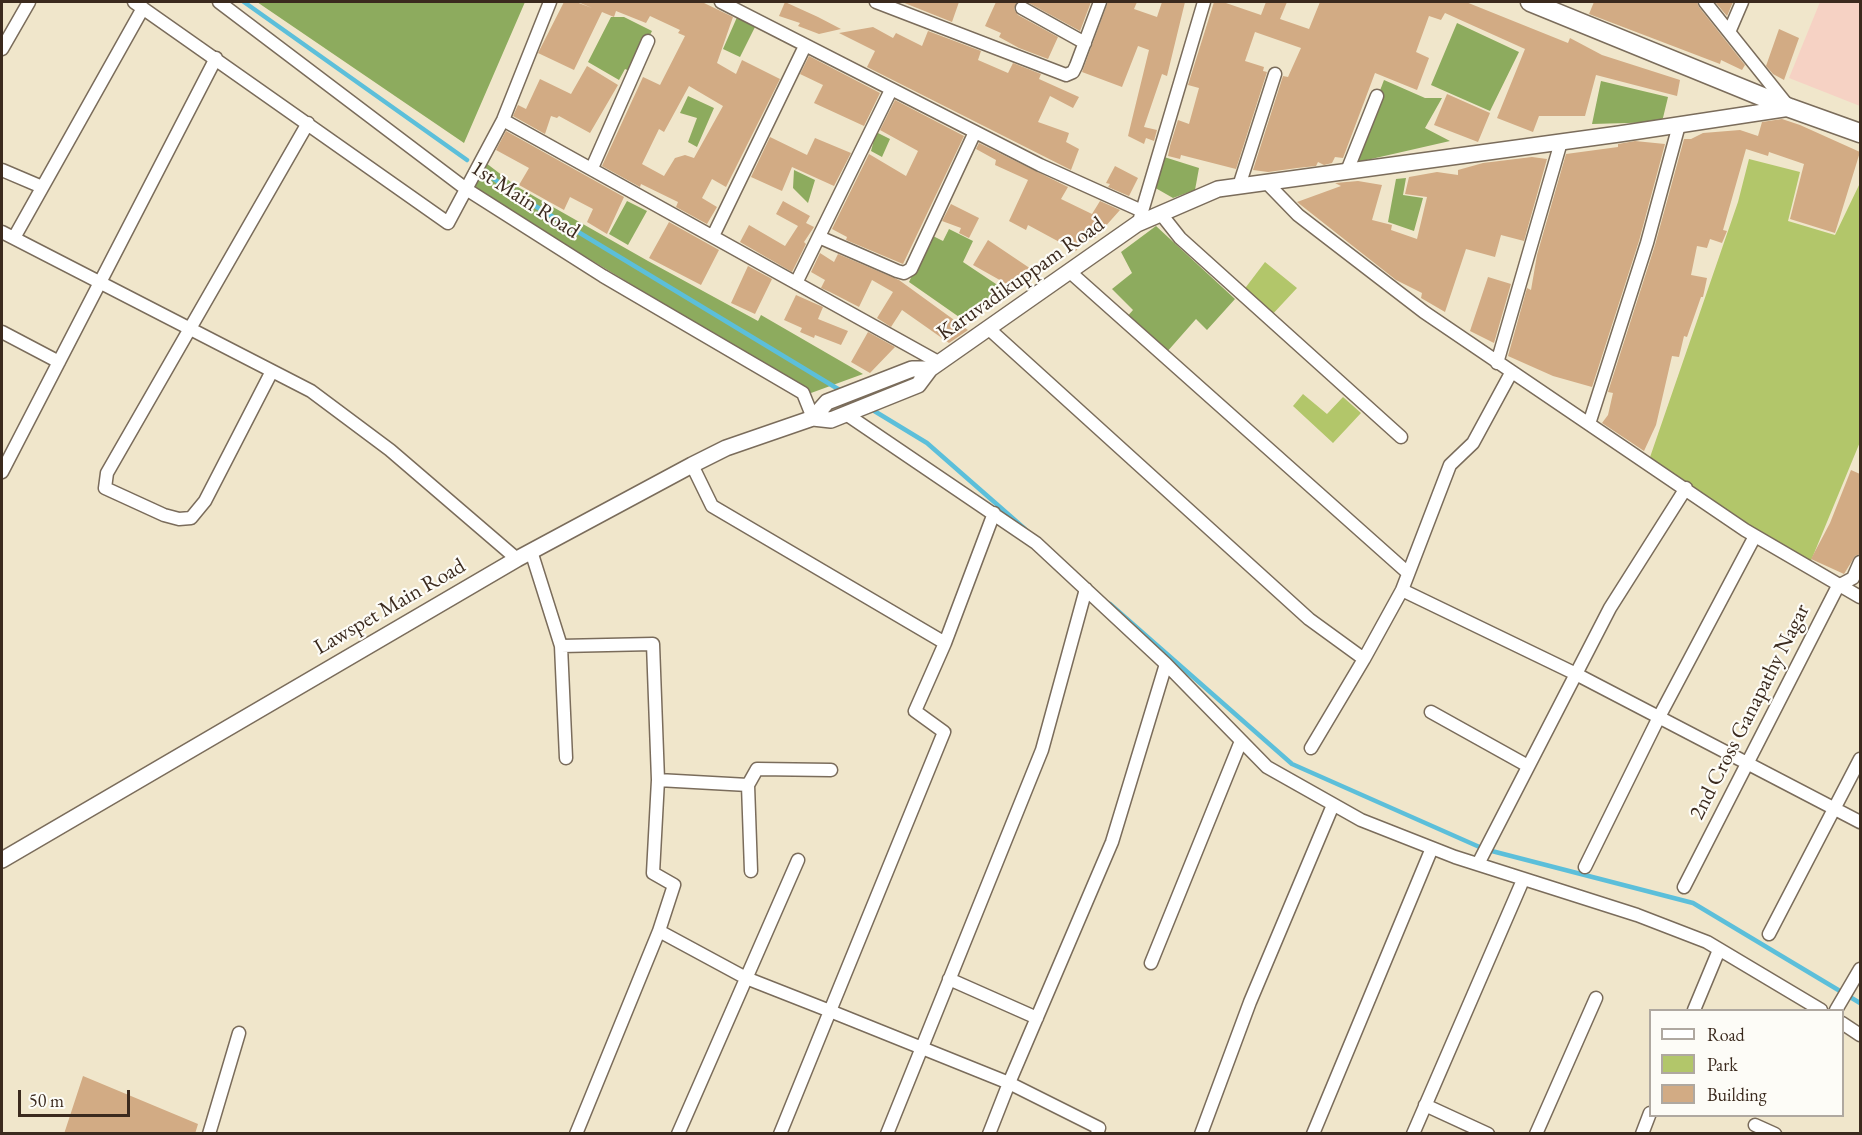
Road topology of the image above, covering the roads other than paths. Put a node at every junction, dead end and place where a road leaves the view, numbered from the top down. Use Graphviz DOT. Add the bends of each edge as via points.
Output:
graph roads {
  1 [pos="29,2"];
  2 [pos="219,2"];
  3 [pos="550,2"];
  4 [pos="721,2"];
  5 [pos="876,2"];
  6 [pos="1100,2"];
  7 [pos="1204,2"];
  8 [pos="1705,2"];
  9 [pos="1742,2"];
  10 [pos="1540,3"];
  11 [pos="138,5"];
  12 [pos="1022,8"];
  13 [pos="1730,30"];
  14 [pos="648,41"];
  15 [pos="1085,43"];
  16 [pos="806,46"];
  17 [pos="2,49"];
  18 [pos="216,58"];
  19 [pos="1275,74"];
  20 [pos="891,90"];
  21 [pos="1377,96"];
  22 [pos="1790,108"];
  23 [pos="503,120"];
  24 [pos="308,123"];
  25 [pos="1679,125"];
  26 [pos="975,132"];
  27 [pos="1860,133"];
  28 [pos="1561,142"];
  29 [pos="592,168"];
  30 [pos="2,170"];
  31 [pos="1347,171"];
  32 [pos="1266,182"];
  33 [pos="1239,186"];
  34 [pos="42,187"];
  35 [pos="465,189"];
  36 [pos="1161,214"];
  37 [pos="1140,218"];
  38 [pos="2,232"];
  39 [pos="15,236"];
  40 [pos="713,236"];
  41 [pos="819,237"];
  42 [pos="1070,272"];
  43 [pos="101,282"];
  44 [pos="796,283"];
  45 [pos="190,328"];
  46 [pos="989,329"];
  47 [pos="2,332"];
  48 [pos="59,362"];
  49 [pos="1497,363"];
  50 [pos="935,366"];
  51 [pos="272,371"];
  52 [pos="1511,373"];
  53 [pos="846,414"];
  54 [pos="813,418"];
  55 [pos="1589,424"];
  56 [pos="1401,437"];
  57 [pos="692,465"];
  58 [pos="2,472"];
  59 [pos="1686,488"];
  60 [pos="994,513"];
  61 [pos="1755,536"];
  62 [pos="531,551"];
  63 [pos="517,559"];
  64 [pos="1860,562"];
  65 [pos="1408,573"];
  66 [pos="1838,586"];
  67 [pos="1086,589"];
  68 [pos="1402,590"];
  69 [pos="1860,597"];
  70 [pos="945,643"];
  71 [pos="561,646"];
  72 [pos="1364,659"];
  73 [pos="1166,663"];
  74 [pos="1576,674"];
  75 [pos="1431,712"];
  76 [pos="1659,717"];
  77 [pos="1241,741"];
  78 [pos="1311,748"];
  79 [pos="566,758"];
  80 [pos="1860,759"];
  81 [pos="1748,763"];
  82 [pos="1528,766"];
  83 [pos="831,770"];
  84 [pos="658,780"];
  85 [pos="748,785"];
  86 [pos="1333,805"];
  87 [pos="1834,808"];
  88 [pos="1860,822"];
  89 [pos="1432,848"];
  90 [pos="798,860"];
  91 [pos="2,861"];
  92 [pos="1478,864"];
  93 [pos="1585,867"];
  94 [pos="751,871"];
  95 [pos="1523,880"];
  96 [pos="1684,887"];
  97 [pos="659,931"];
  98 [pos="1770,934"];
  99 [pos="1719,950"];
  100 [pos="1151,963"];
  101 [pos="1860,969"];
  102 [pos="746,978"];
  103 [pos="949,979"];
  104 [pos="1596,998"];
  105 [pos="1807,1007"];
  106 [pos="1695,1009"];
  107 [pos="1837,1009"];
  108 [pos="830,1011"];
  109 [pos="1037,1018"];
  110 [pos="1844,1024"];
  111 [pos="239,1033"];
  112 [pos="1860,1035"];
  113 [pos="921,1047"];
  114 [pos="1010,1083"];
  115 [pos="1425,1105"];
  116 [pos="1649,1116"];
  117 [pos="1755,1125"];
  118 [pos="209,1134"];
  119 [pos="576,1134"];
  120 [pos="678,1134"];
  121 [pos="780,1134"];
  122 [pos="887,1134"];
  123 [pos="989,1134"];
  124 [pos="1097,1134"];
  125 [pos="1201,1134"];
  126 [pos="1312,1134"];
  127 [pos="1413,1134"];
  128 [pos="1488,1134"];
  129 [pos="1536,1134"];
  130 [pos="1642,1134"];
  131 [pos="1775,1134"];
  1 -- 17 [label="street"];
  2 -- 35 [label="street, 1st Main Road"];
  3 -- 23 [label="street"];
  4 -- 16 [label="street"];
  5 -- 15 [label="street" via="1066,75 1073,72"];
  6 -- 15 [label="street"];
  7 -- 37 [label="street"];
  8 -- 13 [label="street"];
  9 -- 13 [label="street"];
  10 -- 22 [label="main road"];
  11 -- 18 [label="street"];
  11 -- 34 [label="street"];
  12 -- 15 [label="street"];
  13 -- 22 [label="street"];
  14 -- 29 [label="street"];
  16 -- 20 [label="street"];
  16 -- 40 [label="street"];
  18 -- 24 [label="street"];
  18 -- 43 [label="street"];
  19 -- 33 [label="street"];
  20 -- 26 [label="street"];
  20 -- 41 [label="street"];
  21 -- 31 [label="street"];
  22 -- 25 [label="street, Karuvadikuppam Road"];
  22 -- 27 [label="main road"];
  23 -- 29 [label="street"];
  23 -- 35 [label="street"];
  24 -- 35 [label="street" via="448,223"];
  24 -- 45 [label="street"];
  25 -- 28 [label="street, Karuvadikuppam Road"];
  25 -- 55 [label="street" via="1647,243"];
  26 -- 37 [label="street"];
  26 -- 41 [label="street" via="911,269 897,271"];
  28 -- 31 [label="street, Karuvadikuppam Road"];
  28 -- 49 [label="street"];
  29 -- 40 [label="street"];
  30 -- 34 [label="street"];
  31 -- 32 [label="street, Karuvadikuppam Road"];
  32 -- 33 [label="street, Karuvadikuppam Road"];
  32 -- 49 [label="street" via="1298,215"];
  33 -- 36 [label="street, Karuvadikuppam Road" via="1218,189"];
  34 -- 39 [label="street"];
  35 -- 54 [label="street, 1st Main Road" via="603,276 803,393"];
  36 -- 37 [label="street, Karuvadikuppam Road"];
  36 -- 56 [label="street" via="1180,238"];
  37 -- 42 [label="street, Karuvadikuppam Road"];
  38 -- 39 [label="street"];
  39 -- 43 [label="street"];
  40 -- 44 [label="street"];
  41 -- 44 [label="street"];
  42 -- 46 [label="street, Karuvadikuppam Road"];
  42 -- 65 [label="street"];
  43 -- 45 [label="street"];
  43 -- 48 [label="street"];
  44 -- 50 [label="street"];
  45 -- 51 [label="street"];
  45 -- 51 [label="street" via="107,473 105,488 111,492 164,515 191,518 205,501"];
  46 -- 50 [label="street, Karuvadikuppam Road"];
  46 -- 72 [label="street" via="1309,619"];
  47 -- 48 [label="street"];
  48 -- 58 [label="street"];
  49 -- 52 [label="street"];
  50 -- 53 [label="street, Karuvadikuppam Road" via="918,385"];
  50 -- 54 [label="street" via="912,369 828,402"];
  51 -- 63 [label="street" via="311,391 390,450"];
  52 -- 55 [label="street"];
  52 -- 65 [label="street" via="1473,443 1450,465"];
  53 -- 54 [label="street, Karuvadikuppam Road" via="831,420"];
  53 -- 60 [label="street"];
  54 -- 57 [label="street, Lawspet Main Road" via="726,448"];
  55 -- 59 [label="street"];
  57 -- 62 [label="street, Lawspet Main Road"];
  57 -- 70 [label="street" via="712,506"];
  59 -- 61 [label="street"];
  59 -- 74 [label="street" via="1610,608"];
  60 -- 67 [label="street" via="1036,543"];
  60 -- 70 [label="street"];
  61 -- 66 [label="street"];
  61 -- 76 [label="street"];
  62 -- 63 [label="street, Lawspet Main Road"];
  62 -- 71 [label="street"];
  63 -- 91 [label="street, Lawspet Main Road"];
  64 -- 66 [label="street, 2nd Cross Ganapathy Nagar" via="1853,578"];
  65 -- 68 [label="street"];
  66 -- 69 [label="street"];
  66 -- 81 [label="street, 2nd Cross Ganapathy Nagar"];
  67 -- 73 [label="street"];
  67 -- 103 [label="street" via="1042,750"];
  68 -- 72 [label="street"];
  68 -- 74 [label="street"];
  70 -- 108 [label="street" via="915,711 944,732"];
  71 -- 79 [label="street"];
  71 -- 84 [label="street" via="653,644"];
  72 -- 78 [label="street"];
  73 -- 77 [label="street"];
  73 -- 109 [label="street" via="1112,842"];
  74 -- 76 [label="street"];
  74 -- 82 [label="street"];
  75 -- 82 [label="street"];
  76 -- 81 [label="street"];
  76 -- 93 [label="street"];
  77 -- 86 [label="street" via="1267,767"];
  77 -- 100 [label="street"];
  80 -- 87 [label="street"];
  81 -- 87 [label="street"];
  81 -- 96 [label="street, 2nd Cross Ganapathy Nagar"];
  82 -- 92 [label="street"];
  83 -- 85 [label="street" via="757,769"];
  84 -- 85 [label="street"];
  84 -- 97 [label="street" via="653,873 674,885"];
  85 -- 94 [label="street"];
  86 -- 89 [label="street"];
  86 -- 125 [label="street" via="1250,1002"];
  87 -- 88 [label="street"];
  87 -- 98 [label="street"];
  89 -- 92 [label="street"];
  89 -- 126 [label="street"];
  90 -- 102 [label="street"];
  92 -- 95 [label="street"];
  95 -- 99 [label="street" via="1637,915"];
  95 -- 115 [label="street"];
  97 -- 102 [label="street"];
  97 -- 119 [label="street"];
  99 -- 105 [label="street"];
  99 -- 106 [label="street"];
  101 -- 107 [label="street"];
  102 -- 108 [label="street"];
  102 -- 120 [label="street"];
  103 -- 109 [label="street"];
  103 -- 113 [label="street"];
  104 -- 129 [label="street"];
  108 -- 113 [label="street"];
  108 -- 121 [label="street"];
  109 -- 114 [label="street"];
  110 -- 112 [label="street"];
  111 -- 118 [label="street"];
  113 -- 114 [label="street"];
  113 -- 122 [label="street"];
  114 -- 123 [label="street"];
  114 -- 124 [label="street" via="1099,1128"];
  115 -- 127 [label="street"];
  115 -- 128 [label="street"];
  116 -- 130 [label="street"];
  117 -- 131 [label="street"];
}
